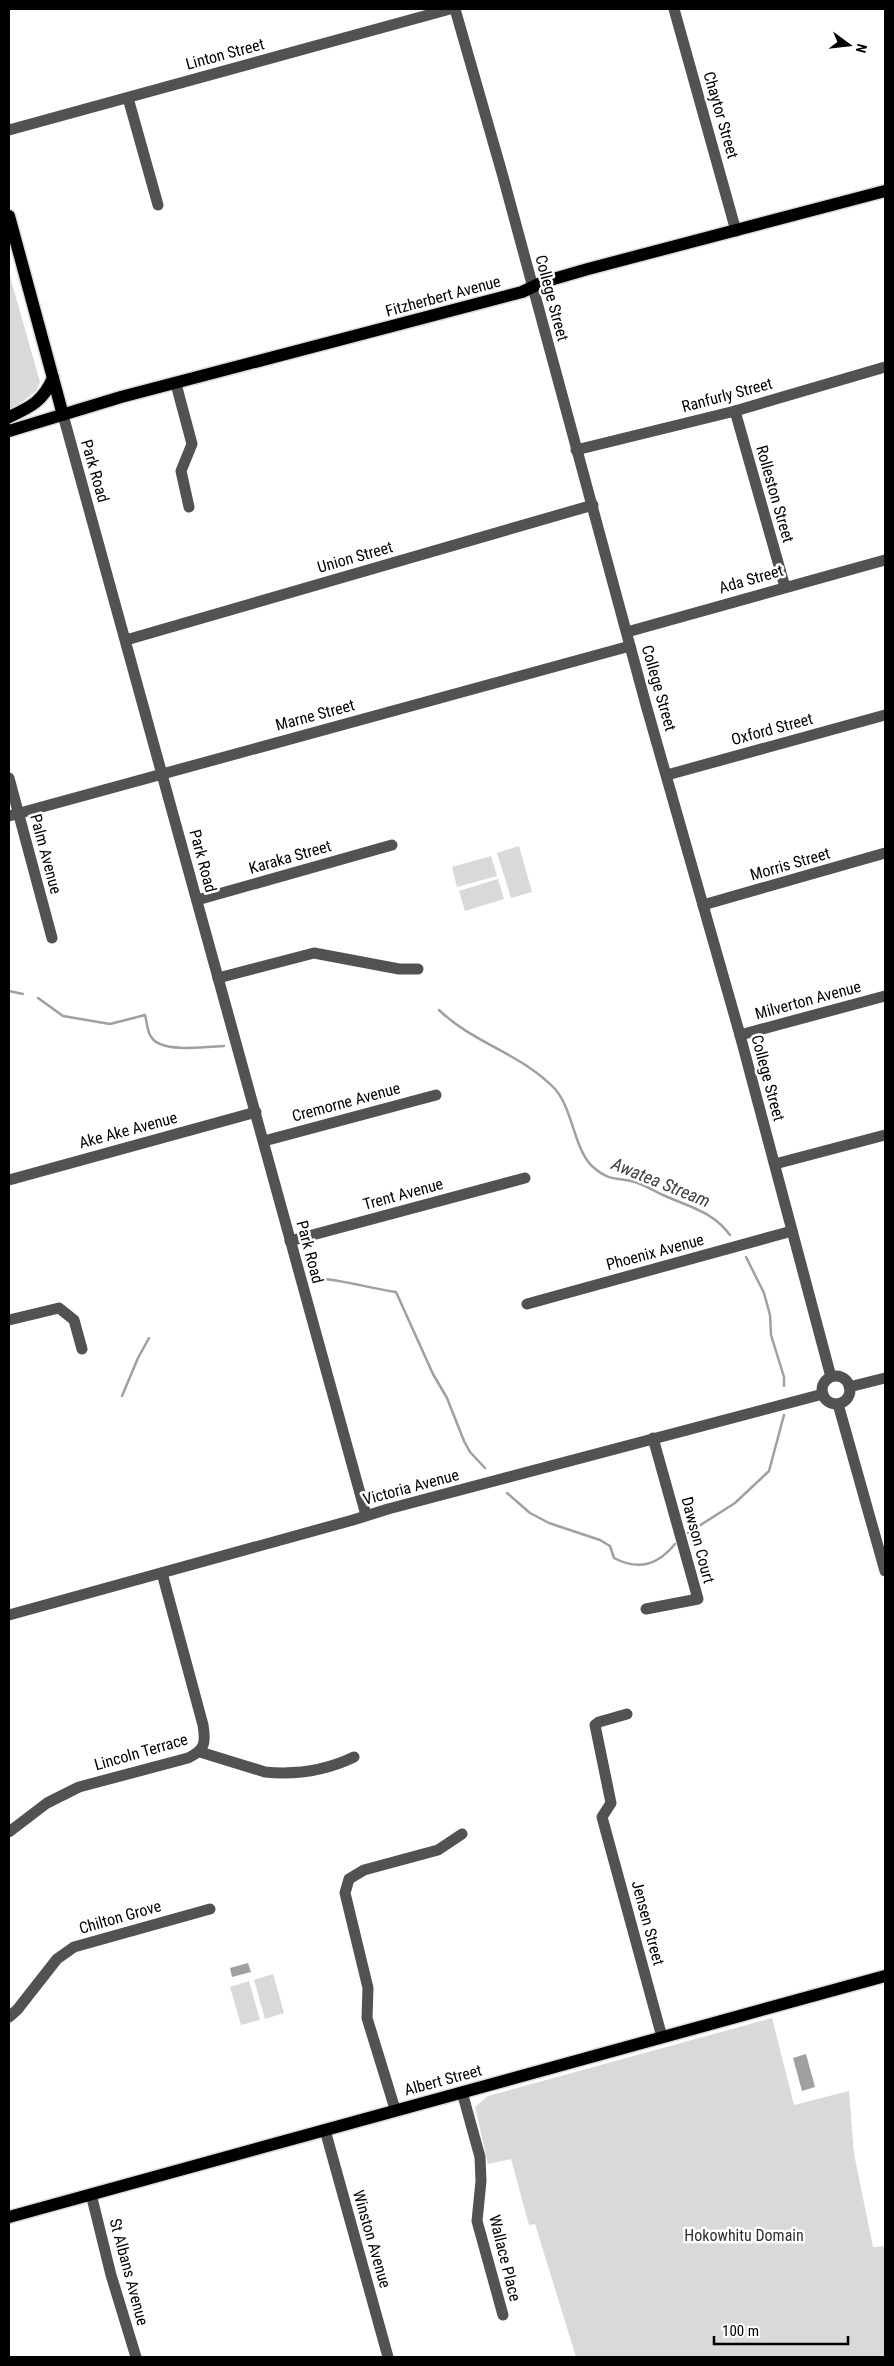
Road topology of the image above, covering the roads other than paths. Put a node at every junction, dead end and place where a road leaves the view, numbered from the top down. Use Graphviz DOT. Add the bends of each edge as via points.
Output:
graph roads {
  1 [pos="450,9"];
  2 [pos="456,9"];
  3 [pos="674,9"];
  4 [pos="128,98"];
  5 [pos="9,130"];
  6 [pos="885,191"];
  7 [pos="158,205"];
  8 [pos="9,216"];
  9 [pos="736,230"];
  10 [pos="532,287"];
  11 [pos="885,367"];
  12 [pos="53,378"];
  13 [pos="176,384"];
  14 [pos="735,411"];
  15 [pos="63,415"];
  16 [pos="9,417"];
  17 [pos="9,431"];
  18 [pos="576,450"];
  19 [pos="593,505"];
  20 [pos="189,507"];
  21 [pos="885,560"];
  22 [pos="785,587"];
  23 [pos="626,632"];
  24 [pos="126,640"];
  25 [pos="630,646"];
  26 [pos="885,715"];
  27 [pos="163,774"];
  28 [pos="667,774"];
  29 [pos="9,778"];
  30 [pos="14,815"];
  31 [pos="392,845"];
  32 [pos="885,853"];
  33 [pos="197,900"];
  34 [pos="703,905"];
  35 [pos="52,938"];
  36 [pos="418,969"];
  37 [pos="218,978"];
  38 [pos="885,996"];
  39 [pos="740,1036"];
  40 [pos="436,1095"];
  41 [pos="256,1112"];
  42 [pos="885,1135"];
  43 [pos="264,1140"];
  44 [pos="775,1164"];
  45 [pos="525,1178"];
  46 [pos="9,1180"];
  47 [pos="792,1232"];
  48 [pos="290,1241"];
  49 [pos="527,1304"];
  50 [pos="9,1320"];
  51 [pos="82,1349"];
  52 [pos="831,1377"];
  53 [pos="885,1378"];
  54 [pos="849,1387"];
  55 [pos="823,1394"];
  56 [pos="838,1404"];
  57 [pos="653,1438"];
  58 [pos="366,1515"];
  59 [pos="885,1571"];
  60 [pos="162,1573"];
  61 [pos="646,1610"];
  62 [pos="9,1615"];
  63 [pos="628,1714"];
  64 [pos="200,1752"];
  65 [pos="354,1757"];
  66 [pos="9,1832"];
  67 [pos="462,1834"];
  68 [pos="210,1908"];
  69 [pos="885,1976"];
  70 [pos="9,2017"];
  71 [pos="662,2037"];
  72 [pos="462,2092"];
  73 [pos="395,2110"];
  74 [pos="325,2130"];
  75 [pos="91,2194"];
  76 [pos="9,2217"];
  77 [pos="503,2315"];
  78 [pos="136,2357"];
  79 [pos="388,2357"];
  1 -- 4 [label="street, Linton Street"];
  2 -- 10 [label="street, College Street"];
  3 -- 9 [label="street, Chaytor Street"];
  4 -- 5 [label="street, Linton Street"];
  4 -- 7 [label="street"];
  6 -- 9 [label="main road, Fitzherbert Avenue"];
  8 -- 12 [label="main road, Park Road"];
  9 -- 10 [label="main road, Fitzherbert Avenue"];
  10 -- 13 [label="main road, Fitzherbert Avenue"];
  10 -- 18 [label="street, College Street"];
  11 -- 14 [label="street, Ranfurly Street"];
  12 -- 15 [label="main road, Park Road"];
  12 -- 16 [label="main road" via="42,398"];
  13 -- 15 [label="main road, Fitzherbert Avenue"];
  13 -- 20 [label="street" via="192,444 181,471"];
  14 -- 18 [label="street, Ranfurly Street"];
  14 -- 22 [label="street, Rolleston Street"];
  15 -- 17 [label="main road, Fitzherbert Avenue"];
  15 -- 24 [label="street, Park Road"];
  18 -- 19 [label="street, College Street"];
  19 -- 23 [label="street, College Street"];
  19 -- 24 [label="street, Union Street"];
  21 -- 22 [label="street, Ada Street"];
  22 -- 23 [label="street, Ada Street"];
  23 -- 25 [label="street, College Street"];
  24 -- 27 [label="street, Park Road"];
  25 -- 27 [label="street, Marne Street"];
  25 -- 28 [label="street, College Street"];
  26 -- 28 [label="street, Oxford Street"];
  27 -- 30 [label="street, Marne Street"];
  27 -- 33 [label="street, Park Road"];
  28 -- 34 [label="street, College Street"];
  29 -- 30 [label="street, Palm Avenue"];
  30 -- 35 [label="street, Palm Avenue"];
  31 -- 33 [label="street, Karaka Street"];
  32 -- 34 [label="street, Morris Street"];
  33 -- 37 [label="street, Park Road"];
  34 -- 39 [label="street, College Street"];
  36 -- 37 [label="street" via="314,952"];
  37 -- 41 [label="street, Park Road"];
  38 -- 39 [label="street, Milverton Avenue"];
  39 -- 44 [label="street, College Street"];
  40 -- 43 [label="street, Cremorne Avenue"];
  41 -- 43 [label="street, Park Road"];
  41 -- 46 [label="street, Ake Ake Avenue"];
  42 -- 44 [label="street"];
  43 -- 48 [label="street, Park Road"];
  44 -- 47 [label="street, College Street"];
  45 -- 48 [label="street, Trent Avenue"];
  47 -- 49 [label="street, Phoenix Avenue"];
  47 -- 52 [label="street, College Street"];
  48 -- 58 [label="street, Park Road"];
  50 -- 51 [label="street" via="59,1308 74,1320"];
  52 -- 54 [label="street" via="841,1377"];
  52 -- 55 [label="street" via="823,1385"];
  53 -- 54 [label="street"];
  54 -- 56 [label="street" via="848,1397"];
  55 -- 56 [label="street" via="828,1401"];
  55 -- 57 [label="street, Victoria Avenue"];
  56 -- 59 [label="street"];
  57 -- 58 [label="street, Victoria Avenue"];
  57 -- 61 [label="street, Dawson Court" via="698,1599"];
  58 -- 60 [label="street, Victoria Avenue"];
  60 -- 62 [label="street, Victoria Avenue"];
  60 -- 64 [label="street, Lincoln Terrace" via="203,1725 204,1744"];
  63 -- 71 [label="street, Jensen Street" via="595,1725 611,1803 602,1817"];
  64 -- 65 [label="street" via="276,1774 308,1772"];
  64 -- 66 [label="street, Lincoln Terrace" via="79,1787 47,1803"];
  67 -- 73 [label="street" via="438,1850 364,1870 349,1879 345,1893 368,1988 367,2018"];
  68 -- 70 [label="street, Chilton Grove" via="74,1947 57,1959"];
  69 -- 71 [label="main road, Albert Street"];
  71 -- 72 [label="main road, Albert Street"];
  72 -- 73 [label="main road, Albert Street"];
  72 -- 77 [label="street, Wallace Place" via="480,2157 477,2221"];
  73 -- 74 [label="main road, Albert Street"];
  74 -- 75 [label="main road, Albert Street"];
  74 -- 79 [label="street, Winston Avenue"];
  75 -- 76 [label="main road, Albert Street"];
  75 -- 78 [label="street, St Albans Avenue"];
}
